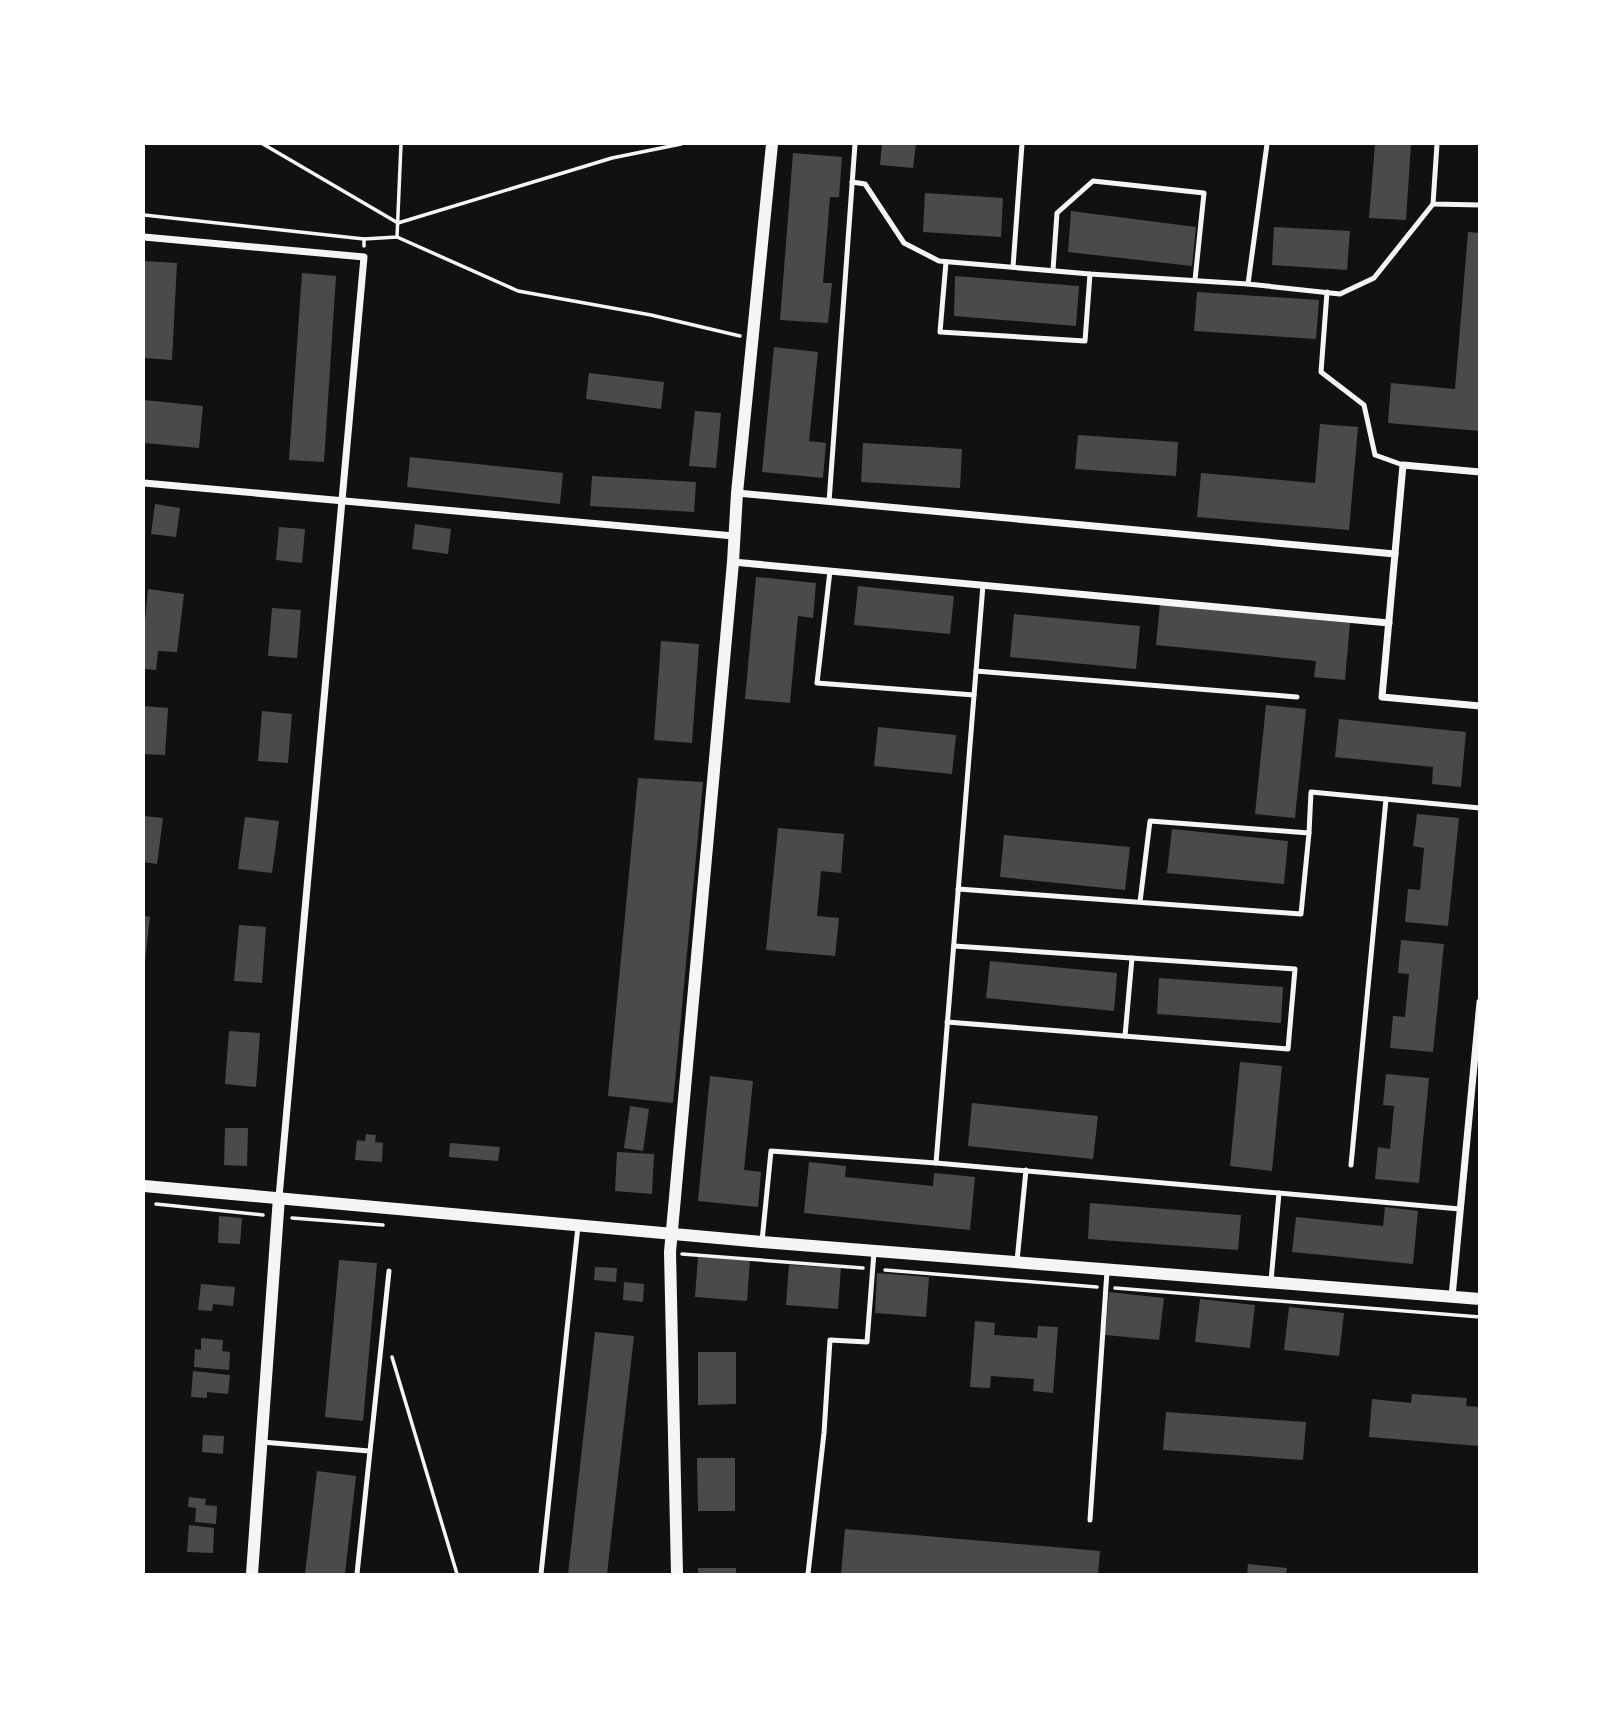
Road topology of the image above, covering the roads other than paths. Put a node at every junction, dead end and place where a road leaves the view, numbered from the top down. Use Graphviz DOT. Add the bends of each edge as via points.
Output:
graph roads {
  1 [pos="772,144"];
  2 [pos="855,144"];
  3 [pos="1022,144"];
  4 [pos="1267,144"];
  5 [pos="1437,144"];
  6 [pos="852,181"];
  7 [pos="1433,204"];
  8 [pos="1479,205"];
  9 [pos="144,237"];
  10 [pos="946,262"];
  11 [pos="1013,267"];
  12 [pos="1053,270"];
  13 [pos="1090,274"];
  14 [pos="1195,280"];
  15 [pos="1248,284"];
  16 [pos="1327,292"];
  17 [pos="1404,465"];
  18 [pos="1479,472"];
  19 [pos="144,483"];
  20 [pos="737,493"];
  21 [pos="829,502"];
  22 [pos="343,503"];
  23 [pos="734,536"];
  24 [pos="1395,554"];
  25 [pos="733,562"];
  26 [pos="830,571"];
  27 [pos="983,585"];
  28 [pos="1389,623"];
  29 [pos="976,671"];
  30 [pos="974,695"];
  31 [pos="1297,697"];
  32 [pos="1479,706"];
  33 [pos="1386,799"];
  34 [pos="1479,808"];
  35 [pos="1309,833"];
  36 [pos="958,889"];
  37 [pos="1140,902"];
  38 [pos="954,946"];
  39 [pos="1132,958"];
  40 [pos="1479,1002"];
  41 [pos="947,1023"];
  42 [pos="1125,1036"];
  43 [pos="936,1163"];
  44 [pos="1351,1165"];
  45 [pos="1026,1171"];
  46 [pos="144,1185"];
  47 [pos="1279,1193"];
  48 [pos="279,1197"];
  49 [pos="1460,1209"];
  50 [pos="579,1225"];
  51 [pos="671,1234"];
  52 [pos="762,1242"];
  53 [pos="874,1252"];
  54 [pos="1017,1264"];
  55 [pos="389,1271"];
  56 [pos="1107,1271"];
  57 [pos="1271,1284"];
  58 [pos="1452,1297"];
  59 [pos="1479,1299"];
  60 [pos="262,1442"];
  61 [pos="369,1451"];
  62 [pos="1090,1520"];
  63 [pos="252,1574"];
  64 [pos="357,1574"];
  65 [pos="541,1574"];
  66 [pos="677,1574"];
  67 [pos="808,1574"];
  1 -- 20 [label="street"];
  2 -- 6 [label="lane"];
  3 -- 11 [label="lane"];
  4 -- 15 [label="lane"];
  5 -- 7 [label="lane"];
  6 -- 10 [label="lane" via="865,184 904,243"];
  6 -- 21 [label="lane"];
  7 -- 8 [label="lane"];
  7 -- 16 [label="lane" via="1374,278 1340,293"];
  9 -- 22 [label="street" via="364,257"];
  10 -- 11 [label="lane"];
  10 -- 13 [label="lane" via="940,332 1085,341"];
  11 -- 12 [label="lane"];
  12 -- 13 [label="lane"];
  12 -- 14 [label="lane" via="1057,214 1093,181 1205,193"];
  13 -- 14 [label="lane"];
  14 -- 15 [label="lane"];
  15 -- 16 [label="lane"];
  16 -- 17 [label="lane" via="1321,372 1364,405 1375,455"];
  17 -- 18 [label="street"];
  17 -- 24 [label="street"];
  19 -- 22 [label="street"];
  20 -- 21 [label="street"];
  20 -- 23 [label="street"];
  21 -- 24 [label="street"];
  22 -- 23 [label="street"];
  22 -- 48 [label="street"];
  23 -- 25 [label="street"];
  24 -- 28 [label="street"];
  25 -- 26 [label="street"];
  25 -- 51 [label="street"];
  26 -- 27 [label="street"];
  26 -- 30 [label="lane" via="817,682"];
  27 -- 28 [label="street"];
  27 -- 29 [label="lane"];
  28 -- 32 [label="street" via="1382,697"];
  29 -- 30 [label="lane"];
  29 -- 31 [label="lane"];
  30 -- 36 [label="lane"];
  33 -- 34 [label="lane"];
  33 -- 35 [label="lane" via="1311,792"];
  33 -- 44 [label="lane"];
  35 -- 37 [label="lane" via="1150,821"];
  35 -- 37 [label="lane" via="1301,914"];
  36 -- 37 [label="lane"];
  36 -- 38 [label="lane"];
  38 -- 39 [label="lane"];
  38 -- 41 [label="lane"];
  39 -- 42 [label="lane"];
  39 -- 42 [label="lane" via="1295,969 1288,1049"];
  40 -- 49 [label="street"];
  41 -- 42 [label="lane"];
  41 -- 43 [label="lane"];
  43 -- 45 [label="lane"];
  43 -- 52 [label="lane" via="771,1151"];
  45 -- 47 [label="lane"];
  45 -- 54 [label="lane"];
  46 -- 48 [label="street"];
  47 -- 49 [label="lane"];
  47 -- 57 [label="lane"];
  48 -- 50 [label="street"];
  48 -- 60 [label="street"];
  49 -- 58 [label="street"];
  50 -- 51 [label="street"];
  50 -- 65 [label="lane"];
  51 -- 52 [label="street"];
  51 -- 66 [label="street"];
  52 -- 53 [label="street"];
  53 -- 54 [label="street"];
  53 -- 67 [label="lane" via="867,1342 830,1340"];
  54 -- 56 [label="street"];
  55 -- 61 [label="lane"];
  56 -- 57 [label="street"];
  56 -- 62 [label="lane"];
  57 -- 58 [label="street"];
  58 -- 59 [label="street"];
  60 -- 61 [label="lane"];
  60 -- 63 [label="street"];
  61 -- 64 [label="lane"];
}
